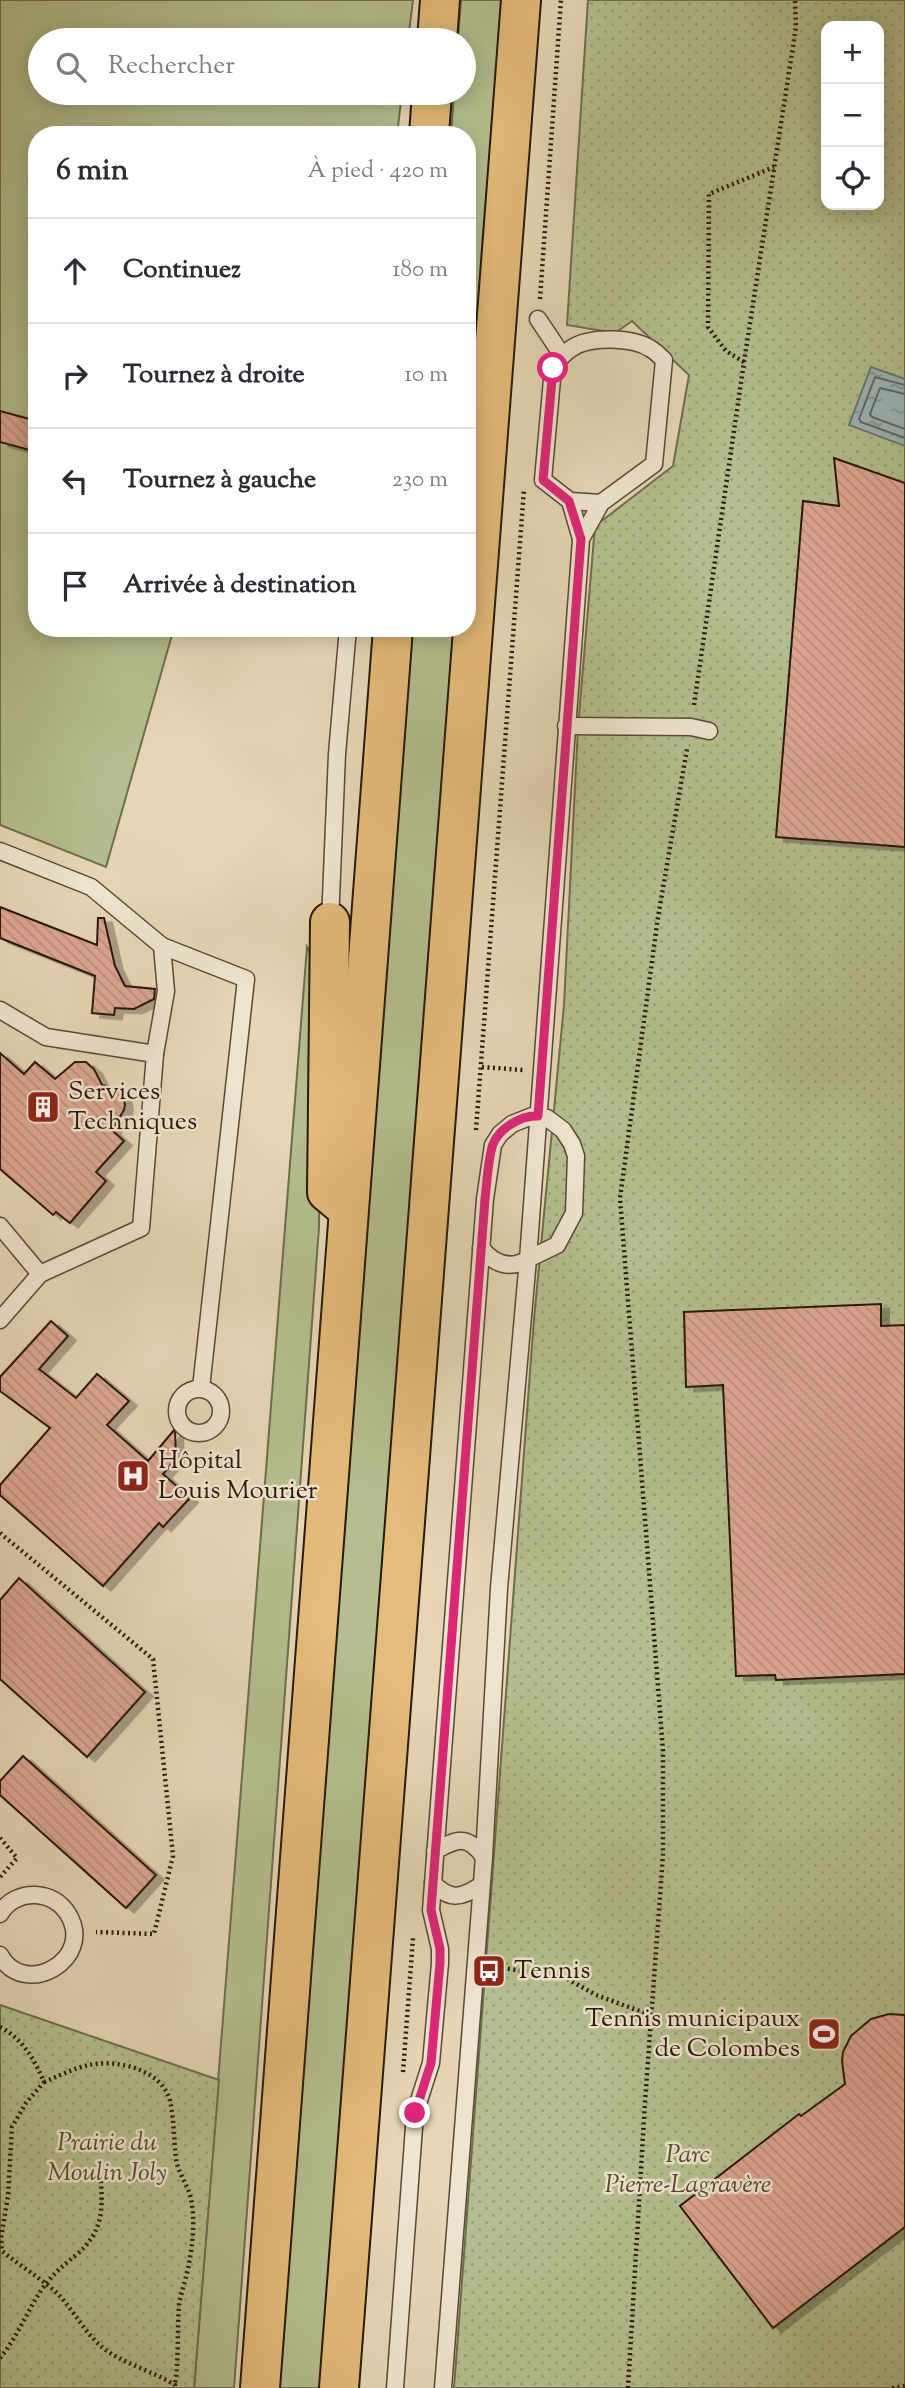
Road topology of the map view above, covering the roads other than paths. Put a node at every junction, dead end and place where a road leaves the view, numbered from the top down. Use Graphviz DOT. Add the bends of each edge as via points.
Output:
graph roads {
  1 [pos="440,0"];
  2 [pos="521,0"];
  3 [pos="438,28"];
  4 [pos="431,105"];
  5 [pos="430,126"];
  6 [pos="538,319"];
  7 [pos="562,355"];
  8 [pos="569,501"];
  9 [pos="601,503"];
  10 [pos="581,539"];
  11 [pos="476,590"];
  12 [pos="347,637"];
  13 [pos="392,637"];
  14 [pos="472,637"];
  15 [pos="566,726"];
  16 [pos="709,730"];
  17 [pos="0,851"];
  18 [pos="330,922"];
  19 [pos="162,946"];
  20 [pos="0,1010"];
  21 [pos="155,1054"];
  22 [pos="538,1116"];
  23 [pos="350,1212"];
  24 [pos="0,1226"];
  25 [pos="481,1248"];
  26 [pos="528,1259"];
  27 [pos="40,1274"];
  28 [pos="0,1320"];
  29 [pos="201,1388"];
  30 [pos="435,1851"];
  31 [pos="484,1857"];
  32 [pos="433,1882"];
  33 [pos="481,1885"];
  34 [pos="0,1914"];
  35 [pos="1,1958"];
  36 [pos="260,2388"];
  37 [pos="339,2388"];
  38 [pos="395,2388"];
  39 [pos="443,2388"];
  1 -- 3 [label="highway"];
  2 -- 11 [label="highway"];
  4 -- 5 [label="highway"];
  6 -- 7 [label="lane"];
  7 -- 8 [label="lane" via="553,368 543,480"];
  7 -- 9 [label="lane" via="589,340 633,341 664,360 654,464"];
  8 -- 9 [label="lane"];
  8 -- 10 [label="lane"];
  9 -- 10 [label="lane"];
  10 -- 15 [label="lane"];
  12 -- 18 [label="lane"];
  13 -- 23 [label="highway"];
  14 -- 37 [label="highway"];
  15 -- 16 [label="lane"];
  15 -- 22 [label="lane"];
  17 -- 19 [label="lane" via="91,887"];
  18 -- 23 [label="highway" via="327,1192"];
  19 -- 21 [label="lane" via="166,991"];
  19 -- 29 [label="lane" via="246,979"];
  20 -- 21 [label="lane" via="46,1037"];
  21 -- 27 [label="lane" via="141,1228"];
  22 -- 25 [label="lane" via="512,1124 493,1145"];
  22 -- 26 [label="lane"];
  22 -- 26 [label="lane" via="553,1121 572,1144 576,1156 574,1213 557,1245"];
  23 -- 36 [label="highway"];
  24 -- 27 [label="lane"];
  25 -- 26 [label="lane" via="503,1265"];
  25 -- 30 [label="lane"];
  26 -- 31 [label="lane" via="499,1588"];
  27 -- 28 [label="lane"];
  30 -- 31 [label="lane" via="458,1839"];
  30 -- 32 [label="lane"];
  31 -- 33 [label="lane"];
  32 -- 33 [label="lane" via="440,1891 458,1897"];
  32 -- 38 [label="lane" via="431,1910 440,1963 431,2063 415,2113"];
  33 -- 39 [label="lane"];
  34 -- 35 [label="lane" via="13,1900 40,1895 63,1907 74,1932 68,1956 48,1972 23,1973"];
}
